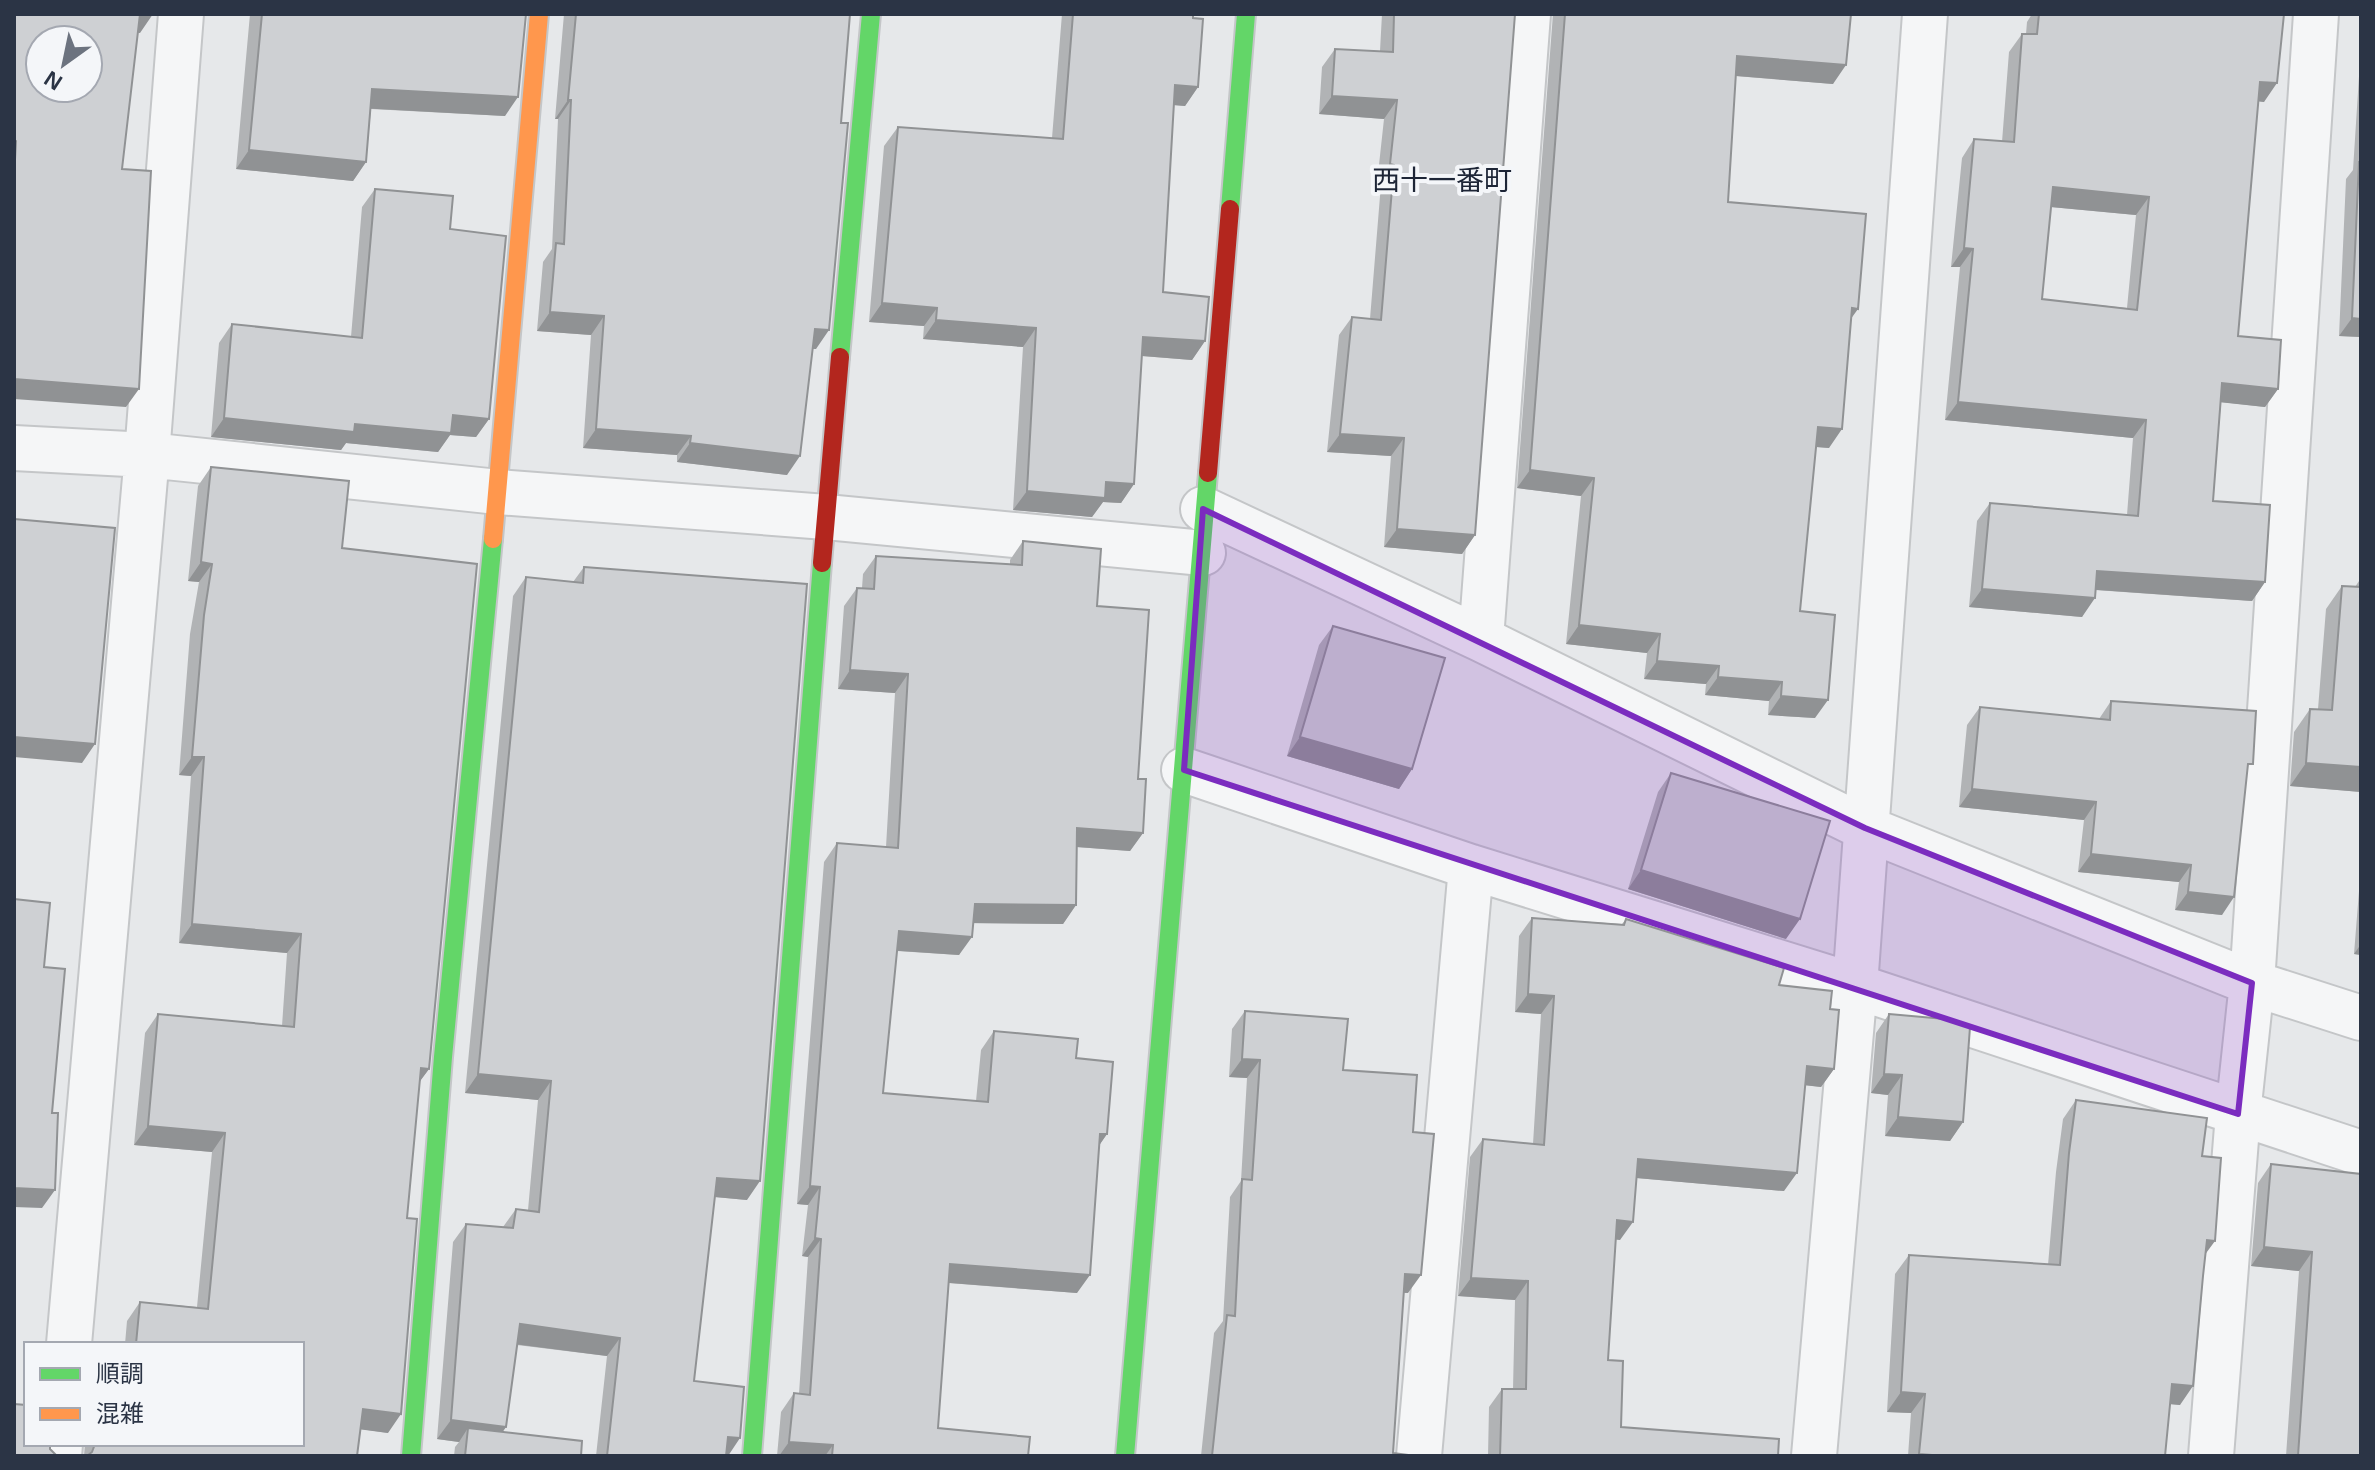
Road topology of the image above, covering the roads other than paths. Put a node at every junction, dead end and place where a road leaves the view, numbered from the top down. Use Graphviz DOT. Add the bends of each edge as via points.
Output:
graph roads {
  1 [pos="181,14"];
  2 [pos="539,14"];
  3 [pos="871,14"];
  4 [pos="1246,14"];
  5 [pos="1528,14"];
  6 [pos="1925,14"];
  7 [pos="2316,14"];
  8 [pos="14,448"];
  9 [pos="147,455"];
  10 [pos="498,492"];
  11 [pos="1203,509"];
  12 [pos="826,517"];
  13 [pos="1203,553"];
  14 [pos="1481,639"];
  15 [pos="1184,770"];
  16 [pos="1865,828"];
  17 [pos="1471,867"];
  18 [pos="2252,983"];
  19 [pos="1855,986"];
  20 [pos="2361,1018"];
  21 [pos="2238,1114"];
  22 [pos="2361,1153"];
  23 [pos="69,1342"];
  24 [pos="411,1456"];
  25 [pos="752,1456"];
  26 [pos="1125,1456"];
  27 [pos="1419,1456"];
  28 [pos="1814,1456"];
  29 [pos="2211,1456"];
  1 -- 9 [label="street"];
  2 -- 10 [label="street"];
  3 -- 12 [label="street"];
  4 -- 11 [label="street"];
  5 -- 14 [label="street"];
  6 -- 16 [label="street"];
  7 -- 18 [label="street"];
  8 -- 9 [label="street"];
  9 -- 10 [label="street"];
  9 -- 23 [label="street"];
  10 -- 12 [label="street"];
  10 -- 24 [label="street"];
  11 -- 13 [label="street"];
  11 -- 14 [label="street"];
  12 -- 13 [label="street"];
  12 -- 25 [label="street"];
  13 -- 15 [label="street"];
  14 -- 16 [label="street"];
  15 -- 17 [label="street"];
  15 -- 26 [label="street"];
  16 -- 18 [label="street"];
  16 -- 19 [label="street"];
  17 -- 19 [label="street"];
  17 -- 27 [label="street"];
  18 -- 20 [label="street"];
  18 -- 21 [label="street"];
  19 -- 21 [label="street"];
  19 -- 28 [label="street"];
  21 -- 22 [label="street"];
  21 -- 29 [label="street"];
}
